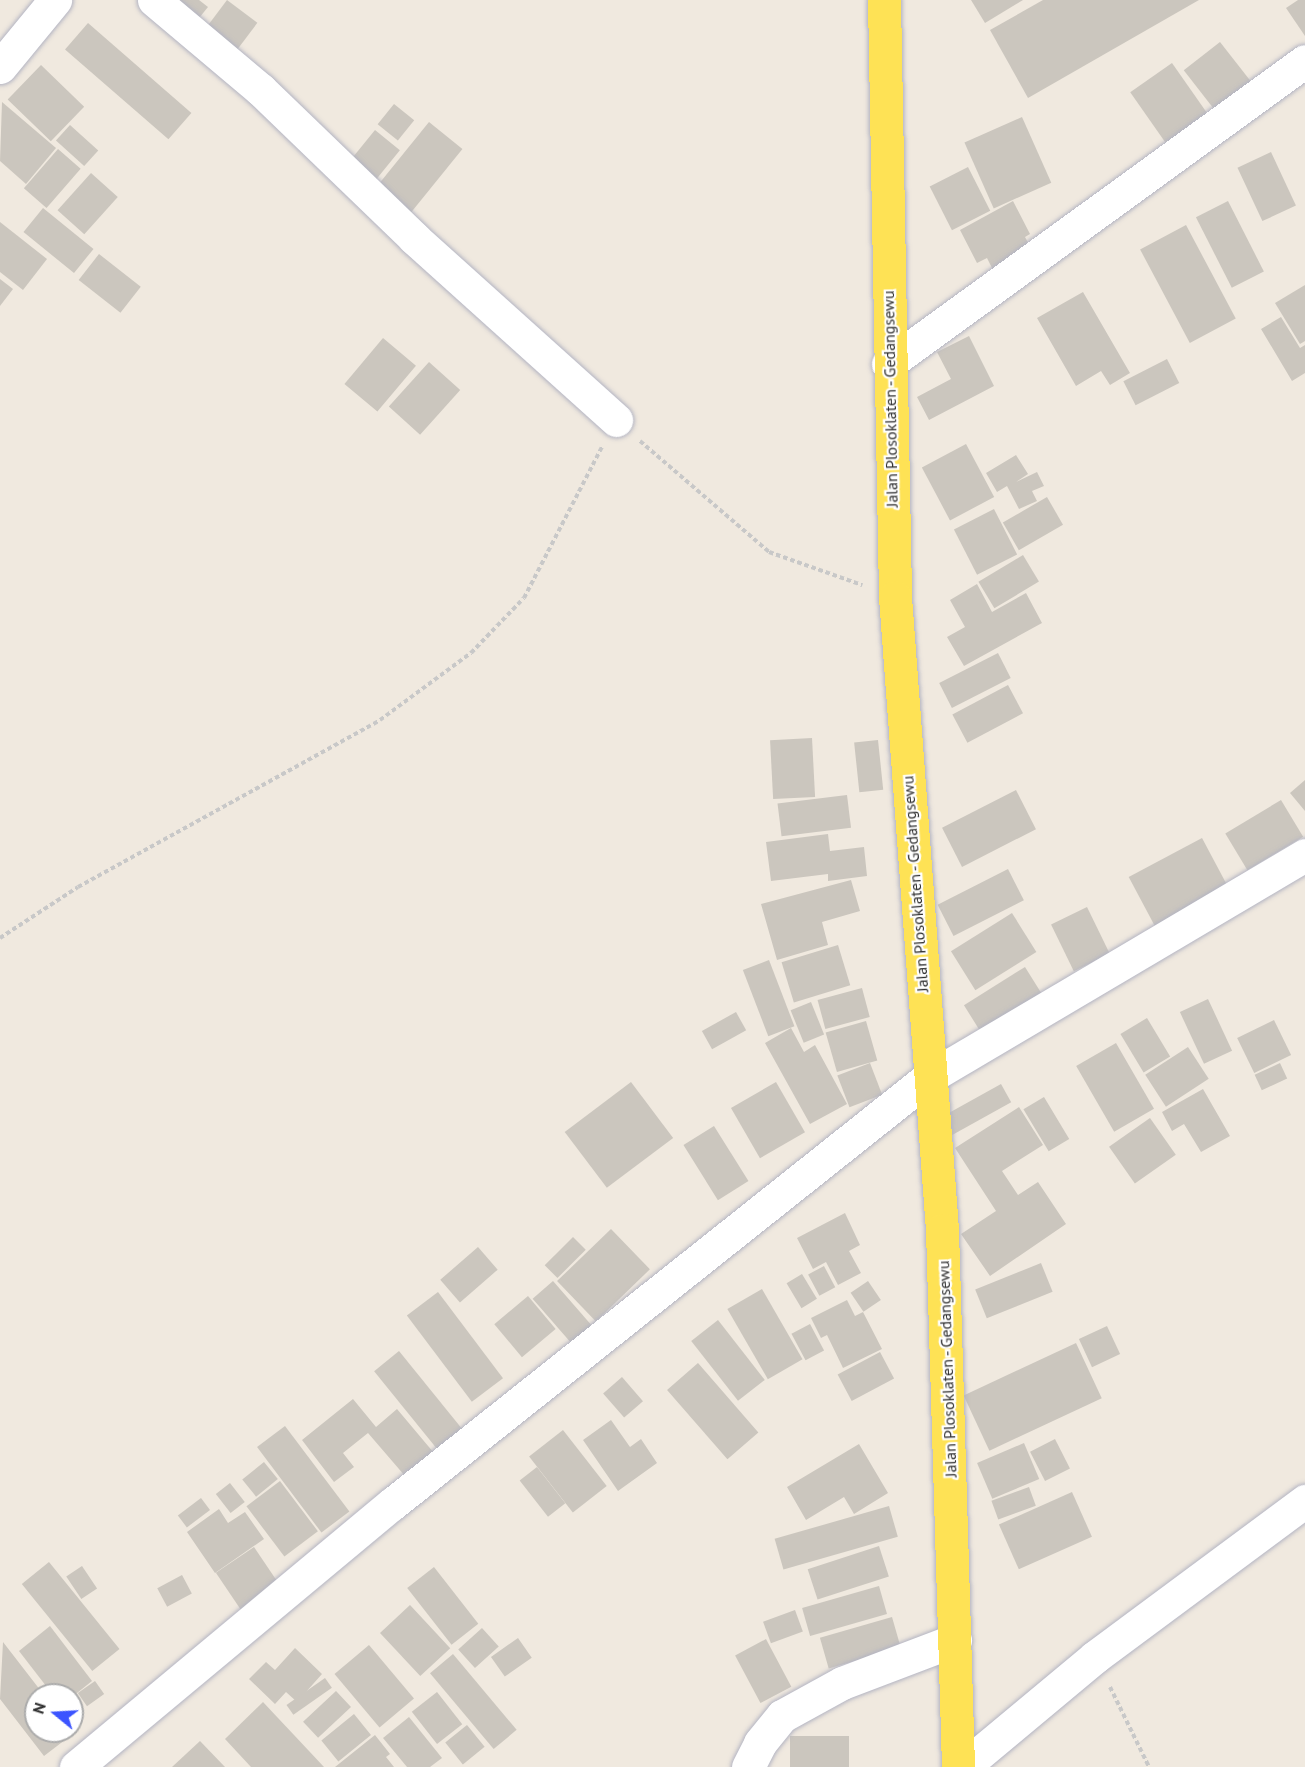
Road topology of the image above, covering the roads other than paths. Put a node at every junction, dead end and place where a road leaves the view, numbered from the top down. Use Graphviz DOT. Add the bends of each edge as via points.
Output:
graph roads {
  1 [pos="54,0"];
  2 [pos="154,0"];
  3 [pos="884,0"];
  4 [pos="1305,62"];
  5 [pos="0,68"];
  6 [pos="888,364"];
  7 [pos="616,420"];
  8 [pos="1305,855"];
  9 [pos="928,1078"];
  10 [pos="1305,1501"];
  11 [pos="956,1640"];
  12 [pos="76,1767"];
  13 [pos="748,1767"];
  14 [pos="958,1767"];
  15 [pos="963,1767"];
  1 -- 5 [label="street"];
  2 -- 7 [label="street" via="261,90 414,238"];
  3 -- 6 [label="main road, Jalan Plosoklaten - Gedangsewu"];
  4 -- 6 [label="street"];
  6 -- 9 [label="main road, Jalan Plosoklaten - Gedangsewu" via="895,597"];
  8 -- 9 [label="street"];
  9 -- 11 [label="main road, Jalan Plosoklaten - Gedangsewu" via="942,1230"];
  9 -- 12 [label="street" via="392,1504"];
  10 -- 15 [label="street" via="1095,1657"];
  11 -- 13 [label="street" via="842,1683 782,1716 760,1743"];
  11 -- 14 [label="main road, Jalan Plosoklaten - Gedangsewu"];
}
